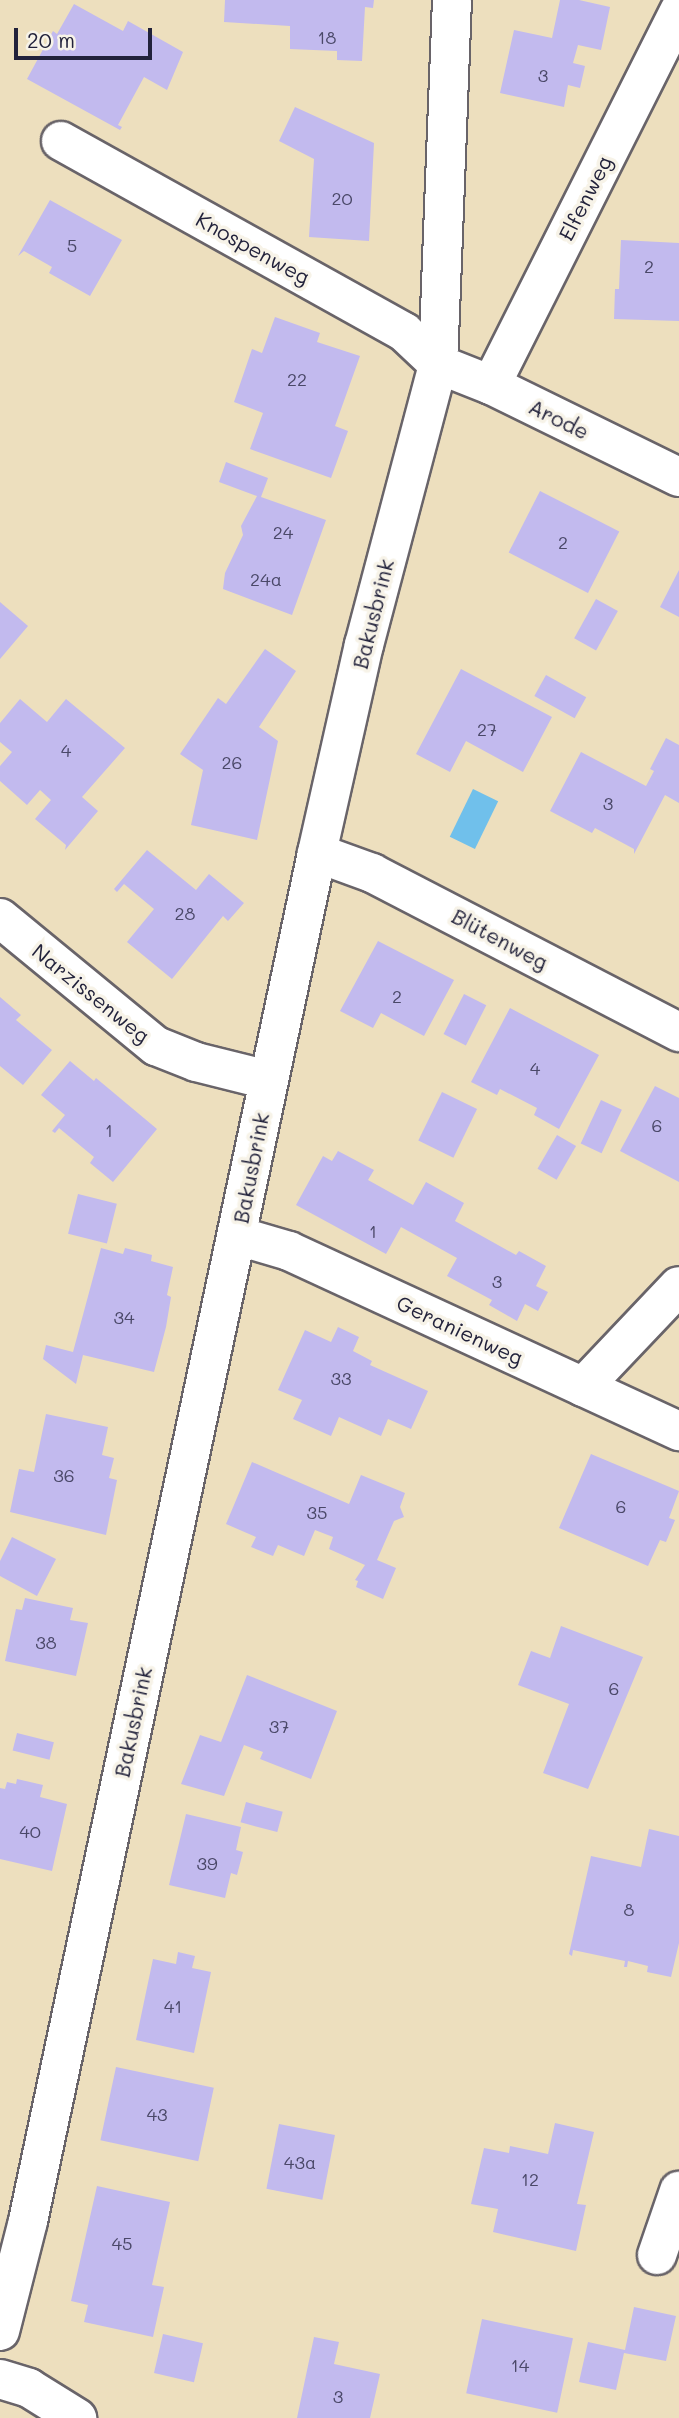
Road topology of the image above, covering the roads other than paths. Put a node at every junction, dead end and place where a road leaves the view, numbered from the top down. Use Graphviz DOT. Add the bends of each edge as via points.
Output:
graph roads {
  1 [pos="452,0"];
  2 [pos="679,11"];
  3 [pos="61,142"];
  4 [pos="438,364"];
  5 [pos="491,385"];
  6 [pos="679,477"];
  7 [pos="317,853"];
  8 [pos="0,918"];
  9 [pos="679,1032"];
  10 [pos="268,1080"];
  11 [pos="238,1236"];
  12 [pos="679,1286"];
  13 [pos="583,1387"];
  14 [pos="679,1431"];
  15 [pos="679,2191"];
  16 [pos="657,2255"];
  17 [pos="0,2331"];
  18 [pos="0,2379"];
  19 [pos="78,2418"];
  1 -- 4 [label="street, Bakusbrink"];
  2 -- 5 [label="street, Elfenweg"];
  3 -- 4 [label="street, Knospenweg" via="404,332"];
  4 -- 5 [label="street, Arode"];
  4 -- 7 [label="street, Bakusbrink" via="364,645"];
  5 -- 6 [label="street, Arode"];
  7 -- 9 [label="street, Blütenweg" via="372,873"];
  7 -- 10 [label="street, Bakusbrink"];
  8 -- 10 [label="street, Narzissenweg" via="156,1046 196,1062"];
  10 -- 11 [label="street, Bakusbrink"];
  11 -- 13 [label="street, Geranienweg" via="289,1251"];
  11 -- 17 [label="street, Bakusbrink" via="28,2221"];
  12 -- 13 [label="street"];
  13 -- 14 [label="street, Geranienweg"];
  15 -- 16 [label="street"];
  18 -- 19 [label="street" via="29,2388"];
}
